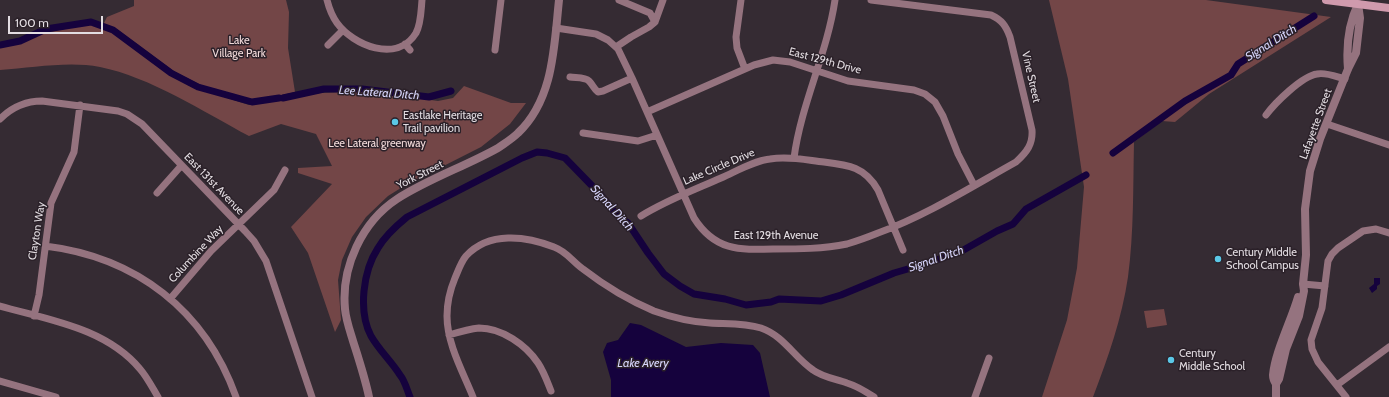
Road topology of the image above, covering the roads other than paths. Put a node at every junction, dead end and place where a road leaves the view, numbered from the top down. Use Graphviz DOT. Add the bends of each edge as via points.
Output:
graph roads {
  1 [pos="327,0"];
  2 [pos="422,0"];
  3 [pos="501,0"];
  4 [pos="559,0"];
  5 [pos="618,0"];
  6 [pos="663,0"];
  7 [pos="742,0"];
  8 [pos="835,0"];
  9 [pos="871,0"];
  10 [pos="1326,0"];
  11 [pos="1358,2"];
  12 [pos="1389,8"];
  13 [pos="655,22"];
  14 [pos="556,28"];
  15 [pos="343,30"];
  16 [pos="405,44"];
  17 [pos="328,45"];
  18 [pos="616,47"];
  19 [pos="410,50"];
  20 [pos="495,50"];
  21 [pos="745,69"];
  22 [pos="818,71"];
  23 [pos="570,77"];
  24 [pos="632,78"];
  25 [pos="1345,80"];
  26 [pos="80,105"];
  27 [pos="647,112"];
  28 [pos="1266,115"];
  29 [pos="0,119"];
  30 [pos="1327,124"];
  31 [pos="583,134"];
  32 [pos="657,135"];
  33 [pos="1389,145"];
  34 [pos="1027,152"];
  35 [pos="794,158"];
  36 [pos="182,166"];
  37 [pos="286,170"];
  38 [pos="974,185"];
  39 [pos="158,194"];
  40 [pos="683,194"];
  41 [pos="642,216"];
  42 [pos="239,225"];
  43 [pos="893,227"];
  44 [pos="1389,233"];
  45 [pos="45,246"];
  46 [pos="903,250"];
  47 [pos="1303,284"];
  48 [pos="1325,286"];
  49 [pos="170,299"];
  50 [pos="0,306"];
  51 [pos="34,316"];
  52 [pos="449,335"];
  53 [pos="1389,347"];
  54 [pos="989,358"];
  55 [pos="0,382"];
  56 [pos="1337,385"];
  57 [pos="551,391"];
  58 [pos="56,397"];
  59 [pos="158,397"];
  60 [pos="236,397"];
  61 [pos="312,397"];
  62 [pos="369,397"];
  63 [pos="473,397"];
  64 [pos="874,397"];
  65 [pos="975,397"];
  66 [pos="1276,397"];
  67 [pos="1346,397"];
  1 -- 15 [label="street" via="336,22"];
  2 -- 16 [label="street" via="418,28"];
  3 -- 20 [label="street"];
  4 -- 14 [label="street, York Street"];
  5 -- 13 [label="street" via="650,13"];
  6 -- 13 [label="street"];
  7 -- 21 [label="street" via="736,44"];
  8 -- 22 [label="street"];
  9 -- 34 [label="street, Vine Street" via="991,15 1002,21 1010,37 1032,130 1032,140"];
  10 -- 11 [label="main road"];
  11 -- 12 [label="main road"];
  11 -- 25 [label="street, Lafayette Street" via="1350,24 1346,53 1348,69"];
  13 -- 18 [label="street"];
  14 -- 18 [label="street, East 129th Avenue" via="596,34"];
  14 -- 62 [label="street, York Street" via="547,86 537,108 524,127 498,148 397,199 363,233 347,274 345,309"];
  15 -- 16 [label="street" via="359,42 373,47 392,49"];
  15 -- 17 [label="street"];
  16 -- 19 [label="street"];
  18 -- 24 [label="street, East 129th Avenue"];
  21 -- 22 [label="street, East 129th Drive" via="773,60 790,62"];
  21 -- 27 [label="street, East 129th Drive"];
  22 -- 35 [label="street" via="799,125"];
  22 -- 38 [label="street, East 129th Drive" via="848,81 914,90 925,94 943,116"];
  23 -- 24 [label="street" via="589,81 598,92"];
  24 -- 27 [label="street, East 129th Avenue"];
  25 -- 28 [label="street" via="1322,74 1311,76 1277,101"];
  25 -- 30 [label="street, Lafayette Street"];
  26 -- 29 [label="street, East 131st Avenue" via="36,101 19,105"];
  26 -- 36 [label="street, East 131st Avenue" via="118,111 135,119"];
  26 -- 45 [label="street, Clayton Way" via="74,152 51,203"];
  27 -- 32 [label="street, East 129th Avenue"];
  30 -- 33 [label="street"];
  30 -- 47 [label="street, Lafayette Street" via="1315,154 1306,196 1306,262"];
  31 -- 32 [label="street" via="638,141"];
  32 -- 40 [label="street, East 129th Avenue"];
  34 -- 38 [label="street, East 129th Avenue" via="1016,162"];
  35 -- 40 [label="street, Lake Circle Drive" via="762,161"];
  35 -- 43 [label="street, Lake Circle Drive" via="845,165 860,170 871,179 878,190"];
  36 -- 39 [label="street"];
  36 -- 42 [label="street, East 131st Avenue"];
  37 -- 42 [label="street, Columbine Way" via="274,190"];
  38 -- 43 [label="street, East 129th Avenue" via="919,216"];
  40 -- 41 [label="street, Lake Circle Drive"];
  40 -- 43 [label="street, East 129th Avenue" via="694,218 706,234 723,245 734,248 830,247"];
  42 -- 49 [label="street, Columbine Way" via="206,256"];
  42 -- 61 [label="street, East 131st Avenue" via="254,241 266,261"];
  43 -- 46 [label="street, Lake Circle Drive"];
  44 -- 48 [label="street" via="1376,229 1363,231 1338,248 1328,261"];
  45 -- 49 [label="street" via="100,259 145,281"];
  45 -- 51 [label="street, Clayton Way"];
  47 -- 48 [label="street"];
  47 -- 66 [label="street, Lafayette Street" via="1304,291 1298,316 1276,384"];
  48 -- 56 [label="street" via="1322,308 1311,340 1312,349 1318,362"];
  49 -- 60 [label="street" via="198,326 225,371"];
  50 -- 51 [label="street"];
  51 -- 59 [label="street" via="74,327 108,342 139,368"];
  52 -- 57 [label="street" via="478,328 514,340 539,364"];
  52 -- 63 [label="street"];
  52 -- 64 [label="street" via="448,303 458,270 466,256 487,242 514,237 556,248 614,292 655,311 695,322 746,324 775,334 814,372 865,390"];
  53 -- 56 [label="street"];
  54 -- 65 [label="street"];
  55 -- 58 [label="street"];
  56 -- 67 [label="street"];
}
